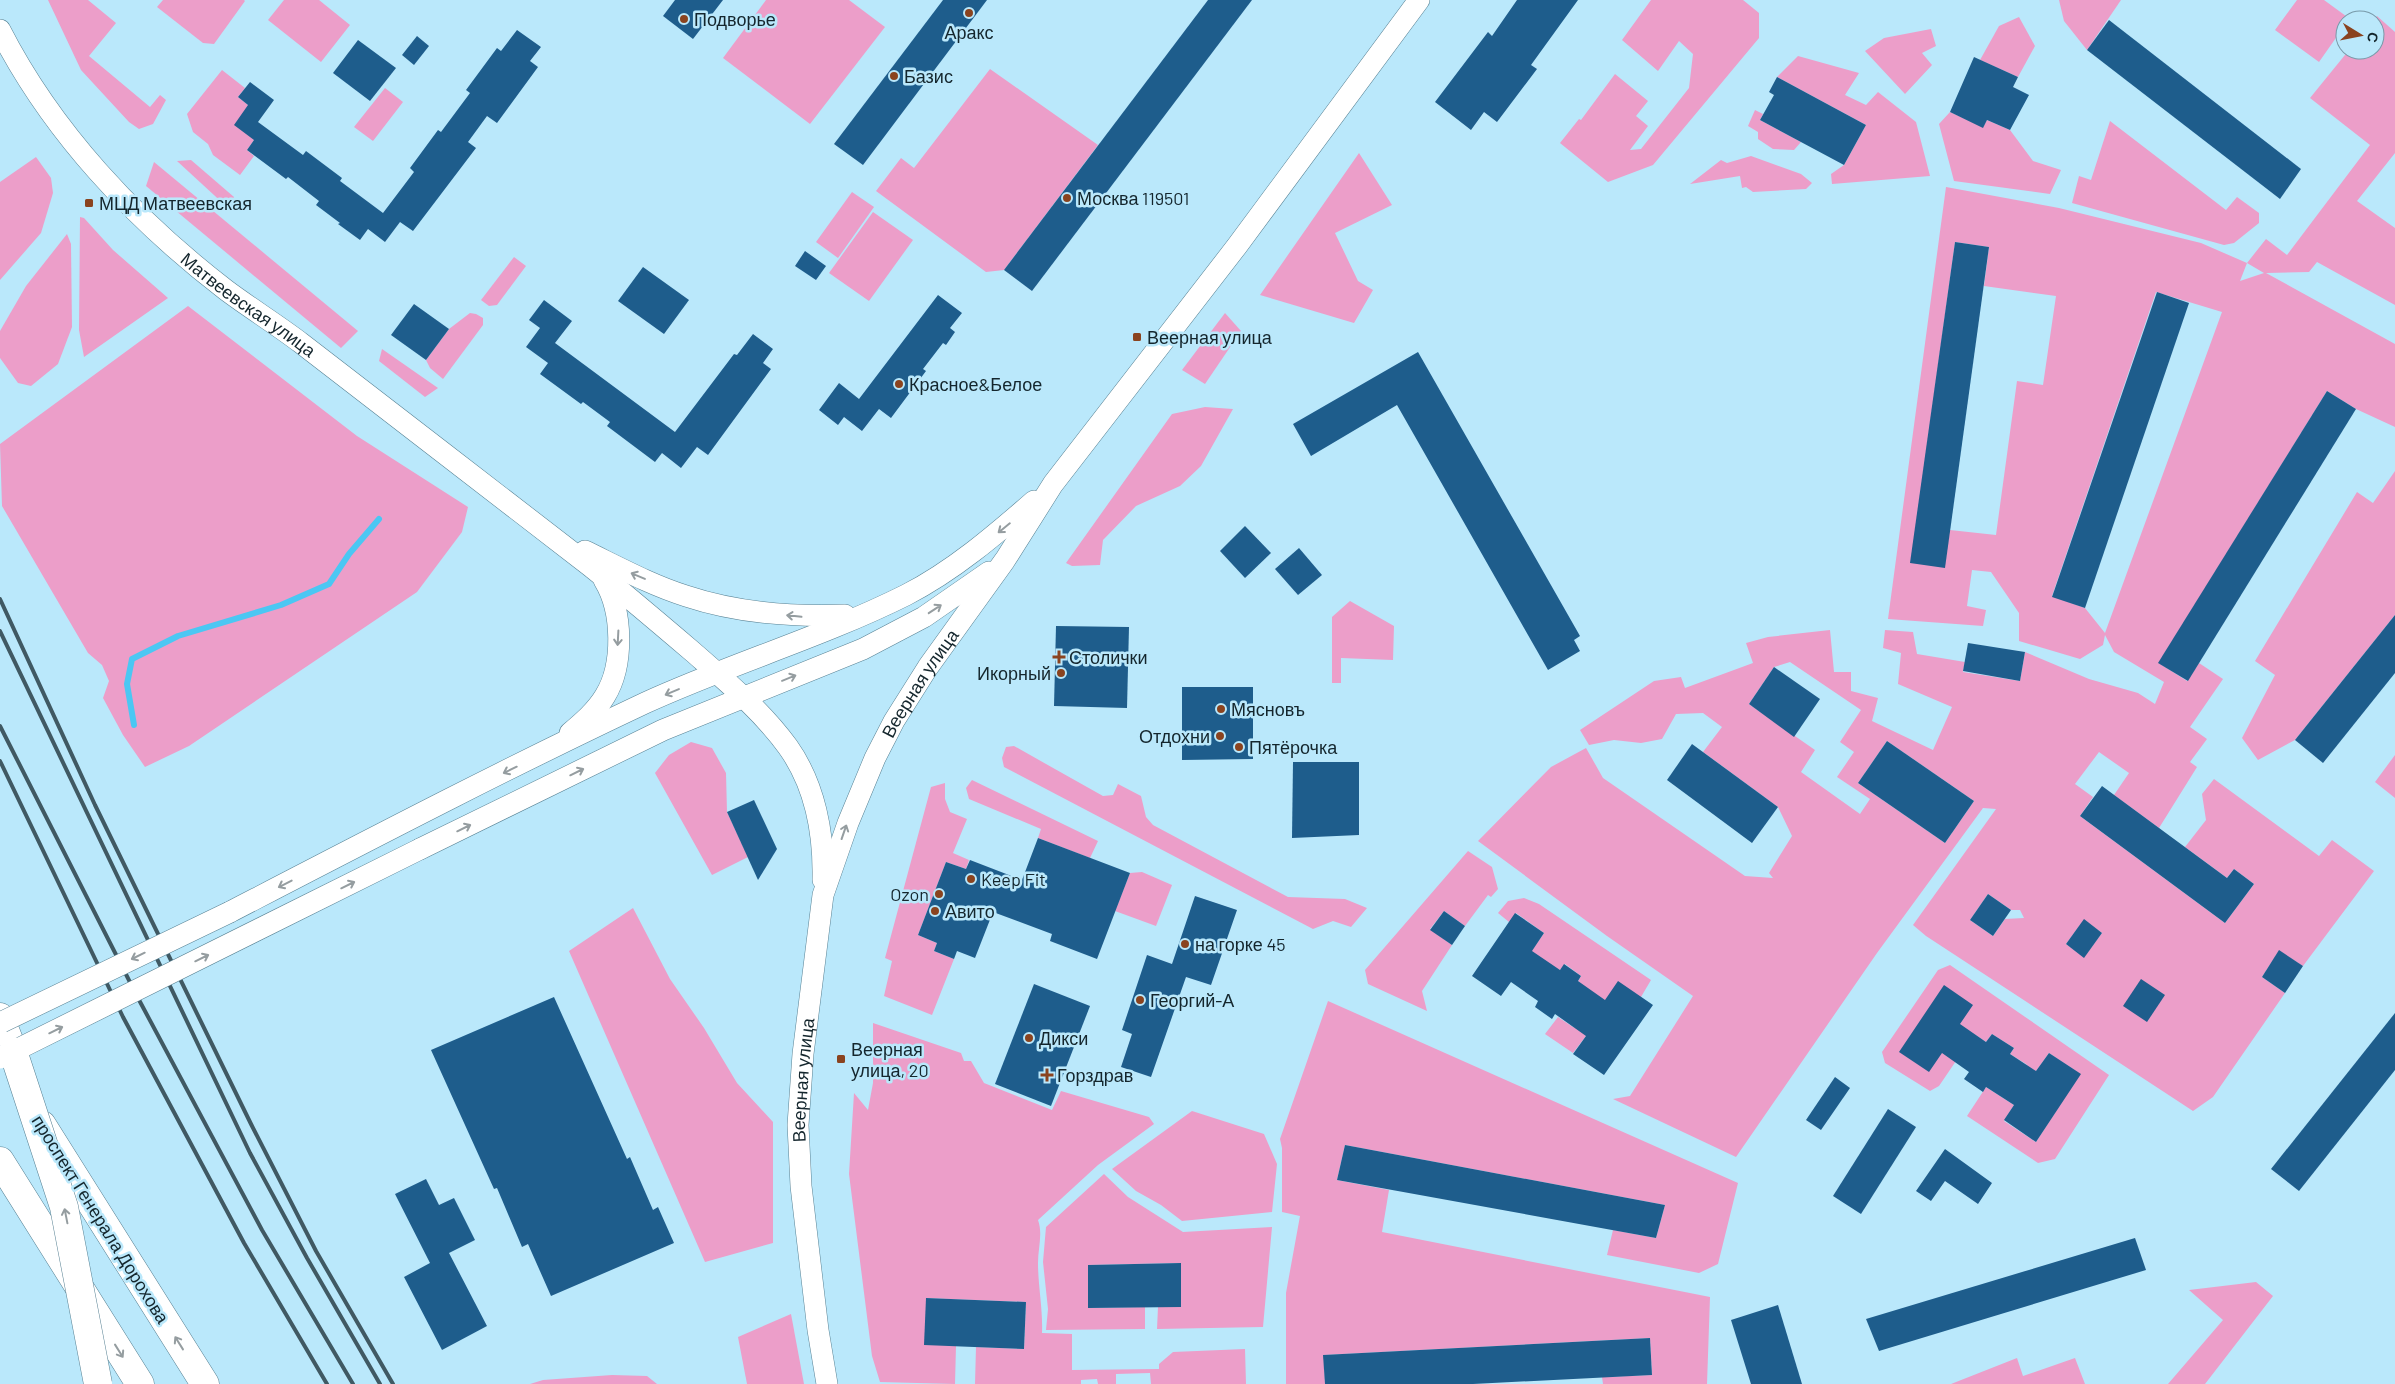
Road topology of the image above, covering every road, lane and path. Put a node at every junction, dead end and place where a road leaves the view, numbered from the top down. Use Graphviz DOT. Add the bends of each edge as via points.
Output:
graph roads {
  1 [pos="1419,0"];
  2 [pos="0,30"];
  3 [pos="1053,484"];
  4 [pos="545,532"];
  5 [pos="1005,560"];
  6 [pos="602,576"];
  7 [pos="860,614"];
  8 [pos="717,673"];
  9 [pos="744,697"];
  10 [pos="554,748"];
  11 [pos="823,895"];
  12 [pos="1,1020"];
  13 [pos="4,1054"];
  14 [pos="0,1161"];
  15 [pos="98,1384"];
  16 [pos="140,1384"];
  17 [pos="205,1384"];
  18 [pos="827,1384"];
  1 -- 3 [label="street, Веерная улица" via="1237,246"];
  2 -- 4 [label="street, Матвеевская улица" via="53,116 80,152 167,240 226,290 299,342"];
  3 -- 5 [label="street, Веерная улица"];
  3 -- 7 [label="street, one-way" via="1003,529 955,564 907,594"];
  4 -- 6 [label="street"];
  7 -- 4 [label="street, one-way" via="801,617 686,596"];
  9 -- 5 [label="street, one-way" via="863,648 906,626 965,590"];
  11 -- 5 [label="street, Веерная улица, one-way" via="874,758 894,721 928,667"];
  6 -- 8 [label="street"];
  6 -- 10 [label="street, one-way" via="613,595 619,621 613,678 605,696 589,716"];
  7 -- 8 [label="street"];
  8 -- 9 [label="street"];
  8 -- 10 [label="street, one-way"];
  9 -- 11 [label="street" via="787,745 803,772 816,812 824,857"];
  13 -- 9 [label="street, one-way, bridge" via="663,730"];
  10 -- 12 [label="street, one-way, bridge" via="230,912"];
  11 -- 18 [label="street, Веерная улица" via="809,995 798,1125 805,1228"];
  12 -- 13 [label="main road"];
  15 -- 13 [label="main road, one-way, bridge" via="64,1207"];
  17 -- 13 [label="main road, проспект Генерала Дорохова, one-way" via="32,1109"];
  14 -- 16 [label="main road, one-way"];
}
